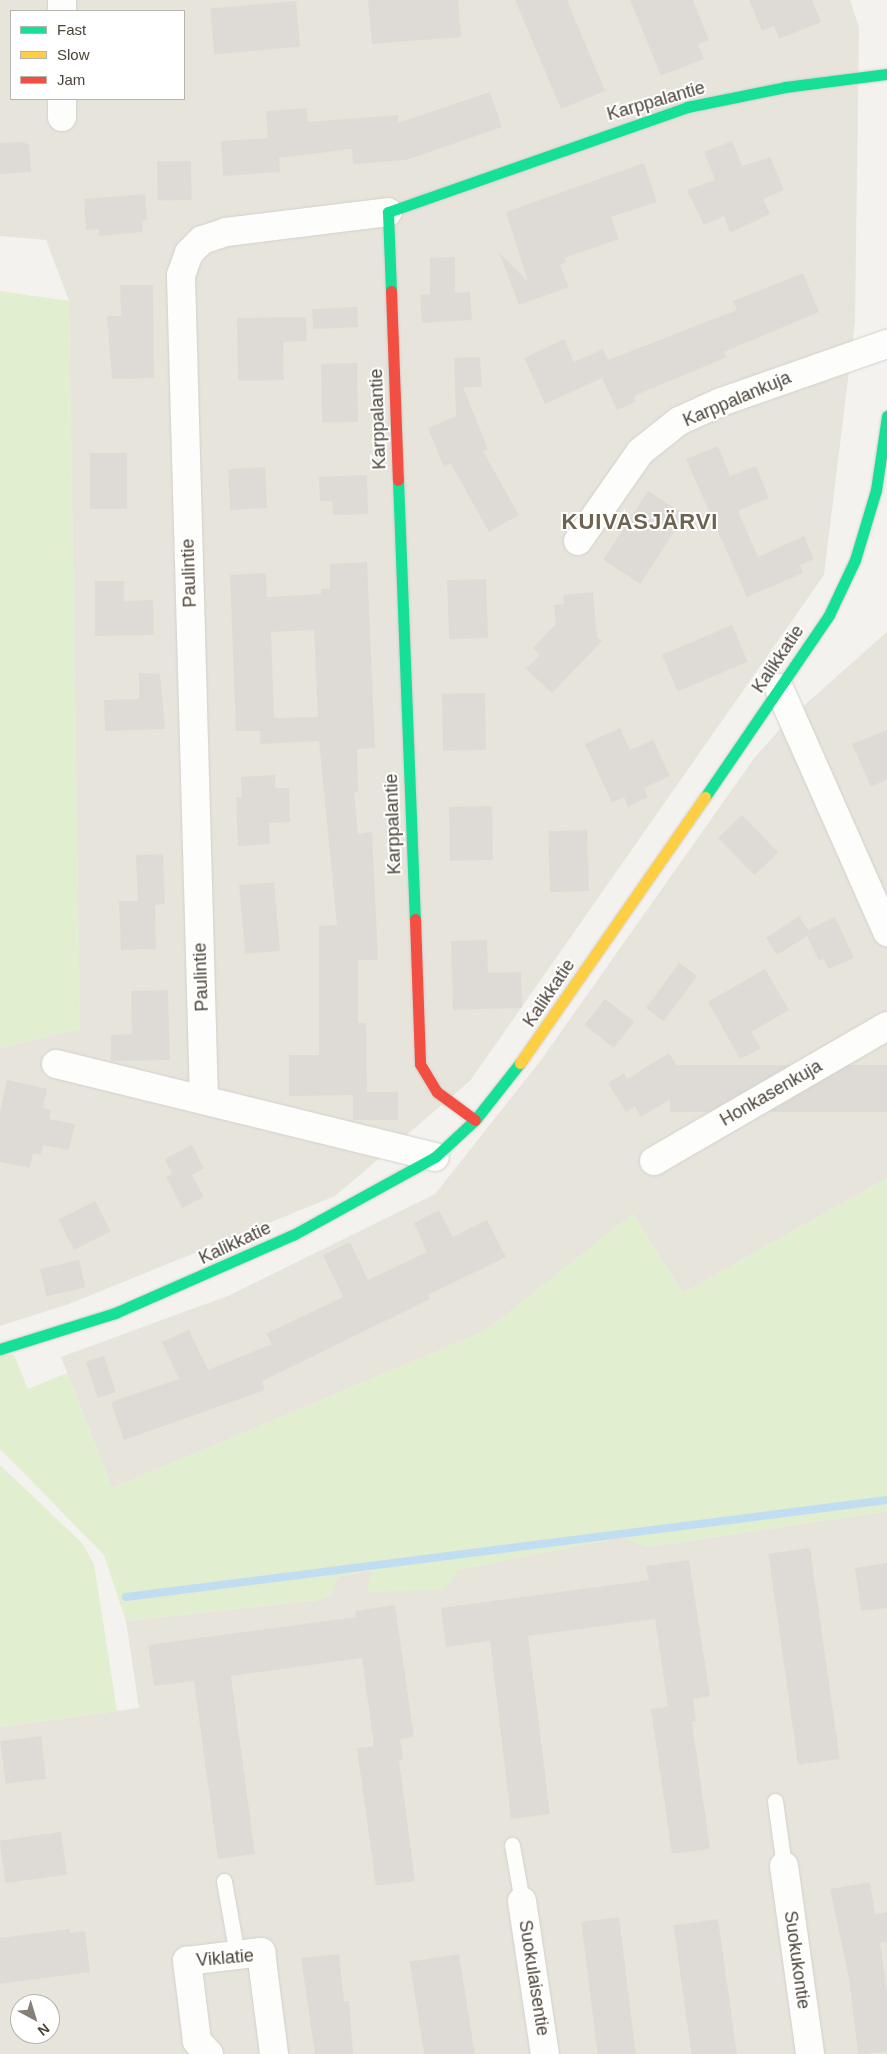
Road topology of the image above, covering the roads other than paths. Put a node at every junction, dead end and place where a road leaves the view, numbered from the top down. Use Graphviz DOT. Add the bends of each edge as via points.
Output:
graph roads {
  1 [pos="887,74"];
  2 [pos="388,212"];
  3 [pos="887,344"];
  4 [pos="887,416"];
  5 [pos="578,542"];
  6 [pos="779,688"];
  7 [pos="887,932"];
  8 [pos="887,1026"];
  9 [pos="56,1064"];
  10 [pos="204,1100"];
  11 [pos="475,1120"];
  12 [pos="435,1157"];
  13 [pos="654,1161"];
  14 [pos="0,1349"];
  15 [pos="775,1801"];
  16 [pos="512,1845"];
  17 [pos="784,1866"];
  18 [pos="224,1881"];
  19 [pos="522,1901"];
  20 [pos="237,1955"];
  21 [pos="209,2054"];
  22 [pos="274,2054"];
  23 [pos="545,2054"];
  24 [pos="810,2054"];
  1 -- 2 [label="street, Karppalantie" via="785,87 687,107"];
  2 -- 10 [label="street, Paulintie" via="226,232 202,240 189,253 181,274"];
  2 -- 11 [label="street, Karppalantie" via="420,1064 437,1092"];
  3 -- 5 [label="street, Karppalankuja" via="730,398 679,421 640,452"];
  4 -- 6 [label="street, Kalikkatie" via="876,490 855,560 829,615"];
  6 -- 7 [label="street"];
  6 -- 11 [label="street, Kalikkatie" via="540,1038"];
  8 -- 13 [label="street, Honkasenkuja"];
  9 -- 10 [label="street"];
  10 -- 12 [label="street"];
  11 -- 12 [label="street, Kalikkatie"];
  12 -- 14 [label="street, Kalikkatie" via="230,1266 115,1313"];
  15 -- 17 [label="lane"];
  16 -- 19 [label="lane"];
  17 -- 24 [label="street, Suokukontie"];
  18 -- 20 [label="lane"];
  19 -- 23 [label="street, Suokulaisentie"];
  20 -- 21 [label="street, Viklatie" via="187,1961 197,2040"];
  20 -- 22 [label="street, Viklatie" via="261,1952"];
}
